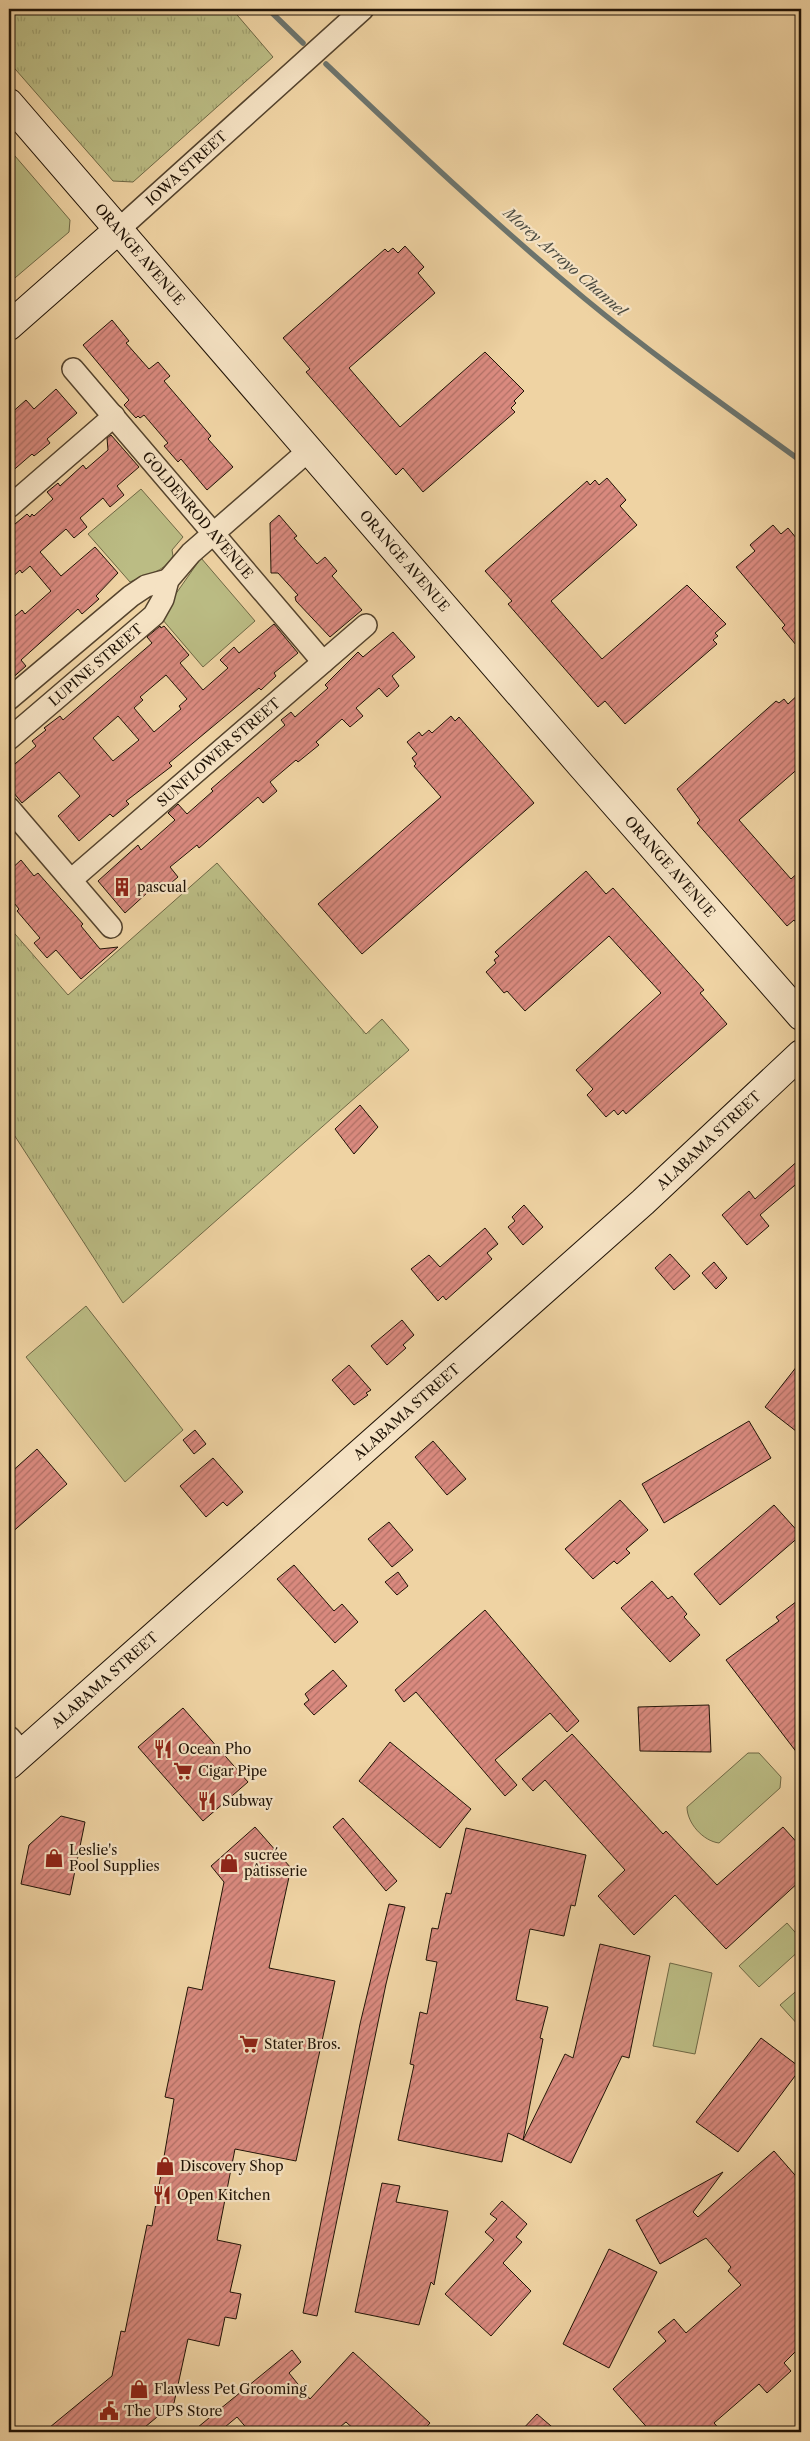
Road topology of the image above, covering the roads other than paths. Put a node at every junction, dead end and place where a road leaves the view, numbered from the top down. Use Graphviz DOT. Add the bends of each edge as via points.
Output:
graph roads {
  1 [pos="363,9"];
  2 [pos="9,103"];
  3 [pos="118,230"];
  4 [pos="9,326"];
  5 [pos="73,369"];
  6 [pos="114,416"];
  7 [pos="308,451"];
  8 [pos="9,507"];
  9 [pos="214,533"];
  10 [pos="168,580"];
  11 [pos="366,625"];
  12 [pos="323,662"];
  13 [pos="9,699"];
  14 [pos="9,739"];
  15 [pos="9,808"];
  16 [pos="71,880"];
  17 [pos="111,927"];
  18 [pos="801,1016"];
  19 [pos="801,1054"];
  20 [pos="13,1752"];
  1 -- 3 [label="street, IOWA STREET"];
  2 -- 3 [label="street, ORANGE AVENUE"];
  3 -- 4 [label="street, IOWA STREET"];
  3 -- 7 [label="street, ORANGE AVENUE"];
  5 -- 6 [label="street, GOLDENROD AVENUE"];
  6 -- 8 [label="street"];
  6 -- 9 [label="street, GOLDENROD AVENUE"];
  7 -- 9 [label="street, LUPINE STREET"];
  7 -- 18 [label="street, ORANGE AVENUE"];
  9 -- 10 [label="street, LUPINE STREET"];
  9 -- 12 [label="street, GOLDENROD AVENUE"];
  10 -- 13 [label="street" via="139,590"];
  10 -- 14 [label="street, LUPINE STREET" via="154,615"];
  11 -- 12 [label="street, SUNFLOWER STREET"];
  12 -- 16 [label="street, SUNFLOWER STREET"];
  15 -- 16 [label="street"];
  16 -- 17 [label="street"];
  19 -- 20 [label="street, ALABAMA STREET" via="643,1202"];
}
